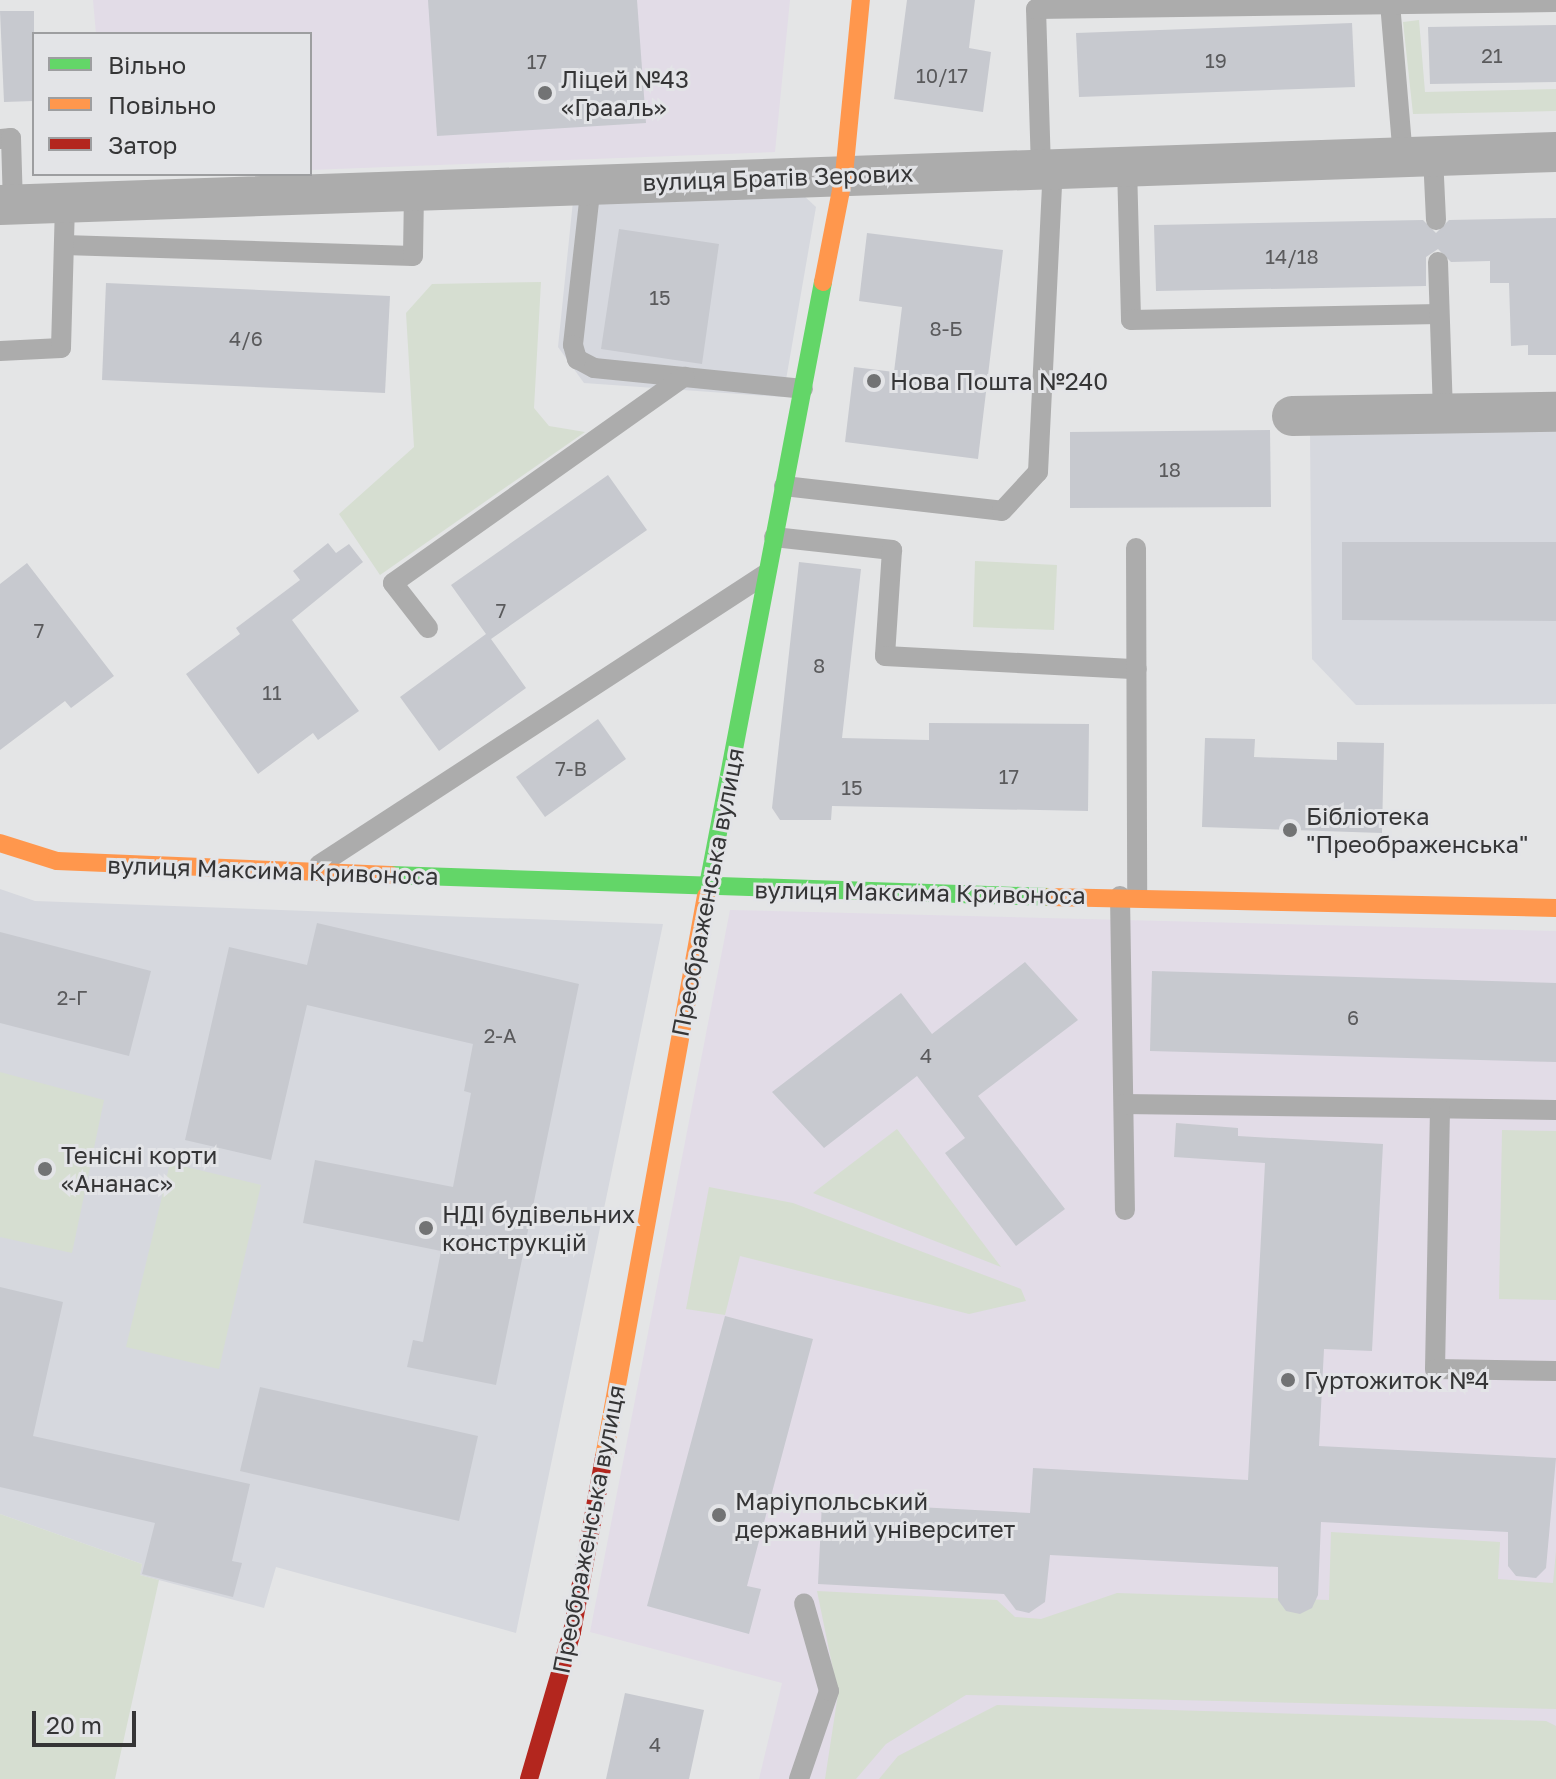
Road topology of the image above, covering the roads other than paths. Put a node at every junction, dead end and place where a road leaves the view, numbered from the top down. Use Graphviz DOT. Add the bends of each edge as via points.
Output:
graph roads {
  1 [pos="861,0"];
  2 [pos="1556,2"];
  3 [pos="1390,3"];
  4 [pos="1122,4"];
  5 [pos="0,139"];
  6 [pos="1556,152"];
  7 [pos="1418,156"];
  8 [pos="1127,166"];
  9 [pos="1047,168"];
  10 [pos="844,175"];
  11 [pos="591,184"];
  12 [pos="414,190"];
  13 [pos="65,203"];
  14 [pos="7,205"];
  15 [pos="1436,220"];
  16 [pos="64,245"];
  17 [pos="1438,262"];
  18 [pos="1439,314"];
  19 [pos="0,351"];
  20 [pos="684,377"];
  21 [pos="803,389"];
  22 [pos="1556,412"];
  23 [pos="1443,413"];
  24 [pos="1292,416"];
  25 [pos="784,486"];
  26 [pos="774,537"];
  27 [pos="1136,548"];
  28 [pos="767,573"];
  29 [pos="428,628"];
  30 [pos="1137,669"];
  31 [pos="0,843"];
  32 [pos="309,872"];
  33 [pos="707,889"];
  34 [pos="1129,896"];
  35 [pos="1556,908"];
  36 [pos="1124,1104"];
  37 [pos="1440,1109"];
  38 [pos="1556,1110"];
  39 [pos="1125,1210"];
  40 [pos="1556,1371"];
  41 [pos="804,1603"];
  42 [pos="529,1779"];
  43 [pos="799,1779"];
  1 -- 10 [label="street, Преображенська вулиця"];
  2 -- 3 [label="lane"];
  3 -- 4 [label="lane"];
  3 -- 7 [label="lane"];
  4 -- 9 [label="lane" via="1036,9"];
  5 -- 14 [label="lane" via="11,138"];
  6 -- 7 [label="street, вулиця Братів Зерових"];
  7 -- 8 [label="street, вулиця Братів Зерових"];
  7 -- 15 [label="lane"];
  8 -- 9 [label="street, вулиця Братів Зерових"];
  8 -- 18 [label="lane" via="1131,320"];
  9 -- 10 [label="street, вулиця Братів Зерових"];
  9 -- 25 [label="lane" via="1038,472 1002,511"];
  10 -- 11 [label="street, вулиця Братів Зерових"];
  10 -- 21 [label="street, Преображенська вулиця"];
  11 -- 12 [label="street, вулиця Братів Зерових"];
  11 -- 20 [label="lane" via="573,345 577,359 594,368"];
  12 -- 13 [label="street, вулиця Братів Зерових"];
  12 -- 16 [label="lane" via="413,256"];
  13 -- 14 [label="street, вулиця Братів Зерових"];
  13 -- 16 [label="lane"];
  16 -- 19 [label="lane" via="61,348"];
  17 -- 18 [label="lane"];
  18 -- 23 [label="lane"];
  20 -- 21 [label="lane"];
  20 -- 29 [label="lane" via="393,583"];
  21 -- 25 [label="street, Преображенська вулиця"];
  22 -- 23 [label="street"];
  23 -- 24 [label="street"];
  25 -- 26 [label="street, Преображенська вулиця"];
  26 -- 28 [label="street, Преображенська вулиця"];
  26 -- 30 [label="lane" via="892,550 885,656"];
  27 -- 30 [label="lane"];
  28 -- 32 [label="lane"];
  28 -- 33 [label="street, Преображенська вулиця"];
  30 -- 34 [label="lane"];
  31 -- 32 [label="street, вулиця Максима Кривоноса" via="57,861"];
  32 -- 33 [label="street, вулиця Максима Кривоноса"];
  33 -- 34 [label="street, вулиця Максима Кривоноса"];
  33 -- 42 [label="street, Преображенська вулиця" via="574,1623"];
  34 -- 35 [label="street, вулиця Максима Кривоноса"];
  34 -- 36 [label="lane"];
  36 -- 37 [label="lane"];
  36 -- 39 [label="lane"];
  37 -- 38 [label="lane"];
  37 -- 40 [label="lane" via="1435,1369"];
  41 -- 43 [label="lane" via="829,1691"];
}
